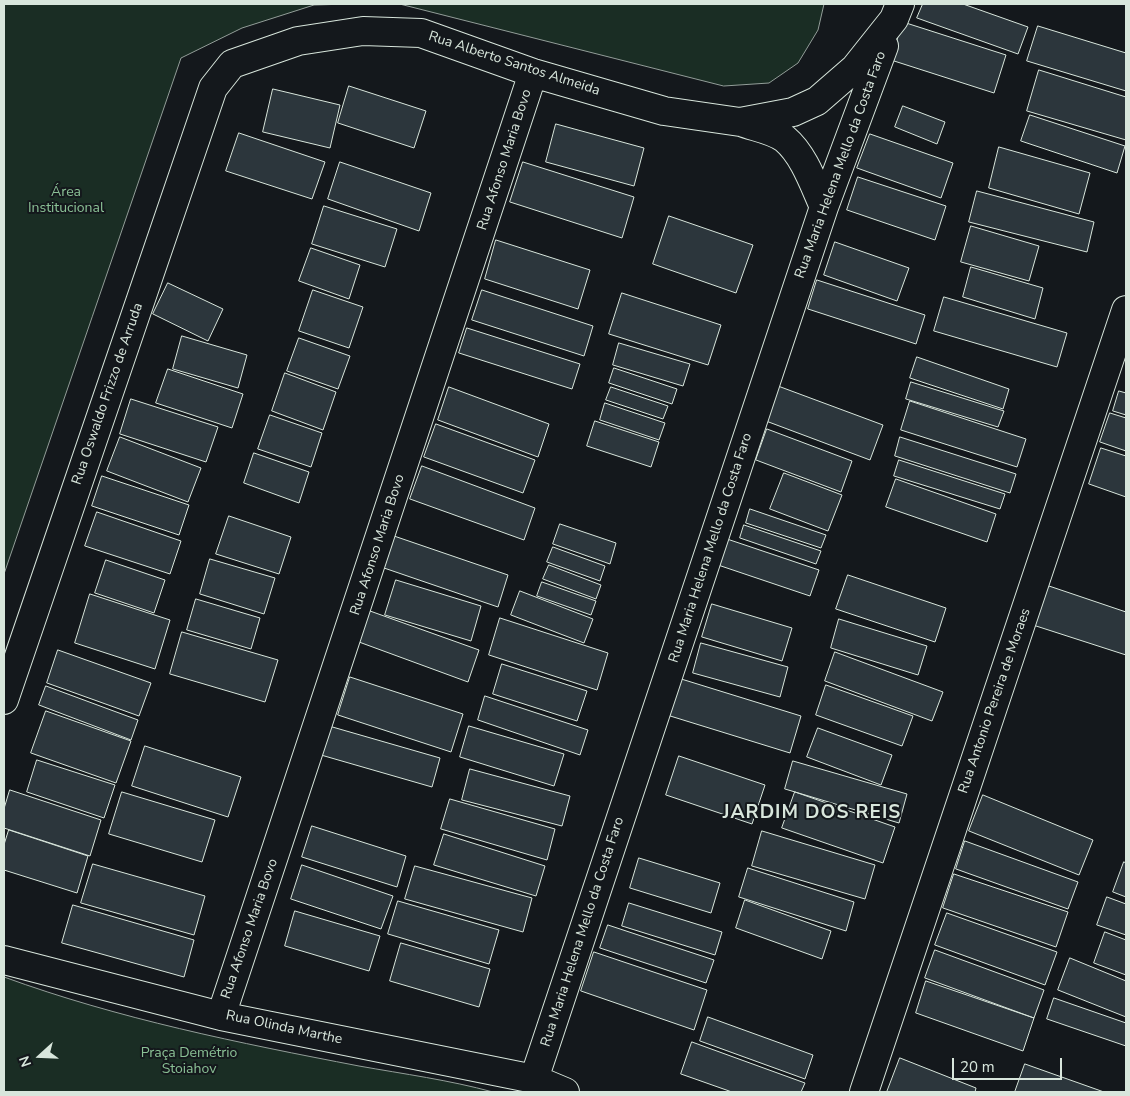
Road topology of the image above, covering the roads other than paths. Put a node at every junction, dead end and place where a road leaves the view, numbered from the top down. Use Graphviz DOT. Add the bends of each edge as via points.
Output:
graph roads {
  1 [pos="897,11"];
  2 [pos="533,73"];
  3 [pos="213,88"];
  4 [pos="740,122"];
  5 [pos="824,207"];
  6 [pos="1126,310"];
  7 [pos="4,700"];
  8 [pos="4,960"];
  9 [pos="221,1016"];
  10 [pos="534,1079"];
  11 [pos="565,1092"];
  12 [pos="864,1092"];
  1 -- 4 [label="street, Rua Alberto Santos Almeida" via="855,68 817,101 793,112"];
  1 -- 5 [label="street, Rua Maria Helena Mello da Costa Faro"];
  2 -- 3 [label="street, Rua Alberto Santos Almeida" via="421,33 363,31 298,41 232,64"];
  2 -- 4 [label="street, Rua Alberto Santos Almeida" via="664,111"];
  2 -- 9 [label="street, Rua Afonso Maria Bovo"];
  3 -- 7 [label="street, Rua Oswaldo Frizzo de Arruda"];
  4 -- 5 [label="street, Rua Alberto Santos Almeida" via="786,140 807,169"];
  5 -- 10 [label="street, Rua Maria Helena Mello da Costa Faro"];
  6 -- 12 [label="street, Rua Antonio Pereira de Moraes"];
  8 -- 9 [label="street, Rua Olinda Marthe"];
  9 -- 10 [label="street, Rua Olinda Marthe"];
  10 -- 11 [label="street, Rua Olinda Marthe"];
}
